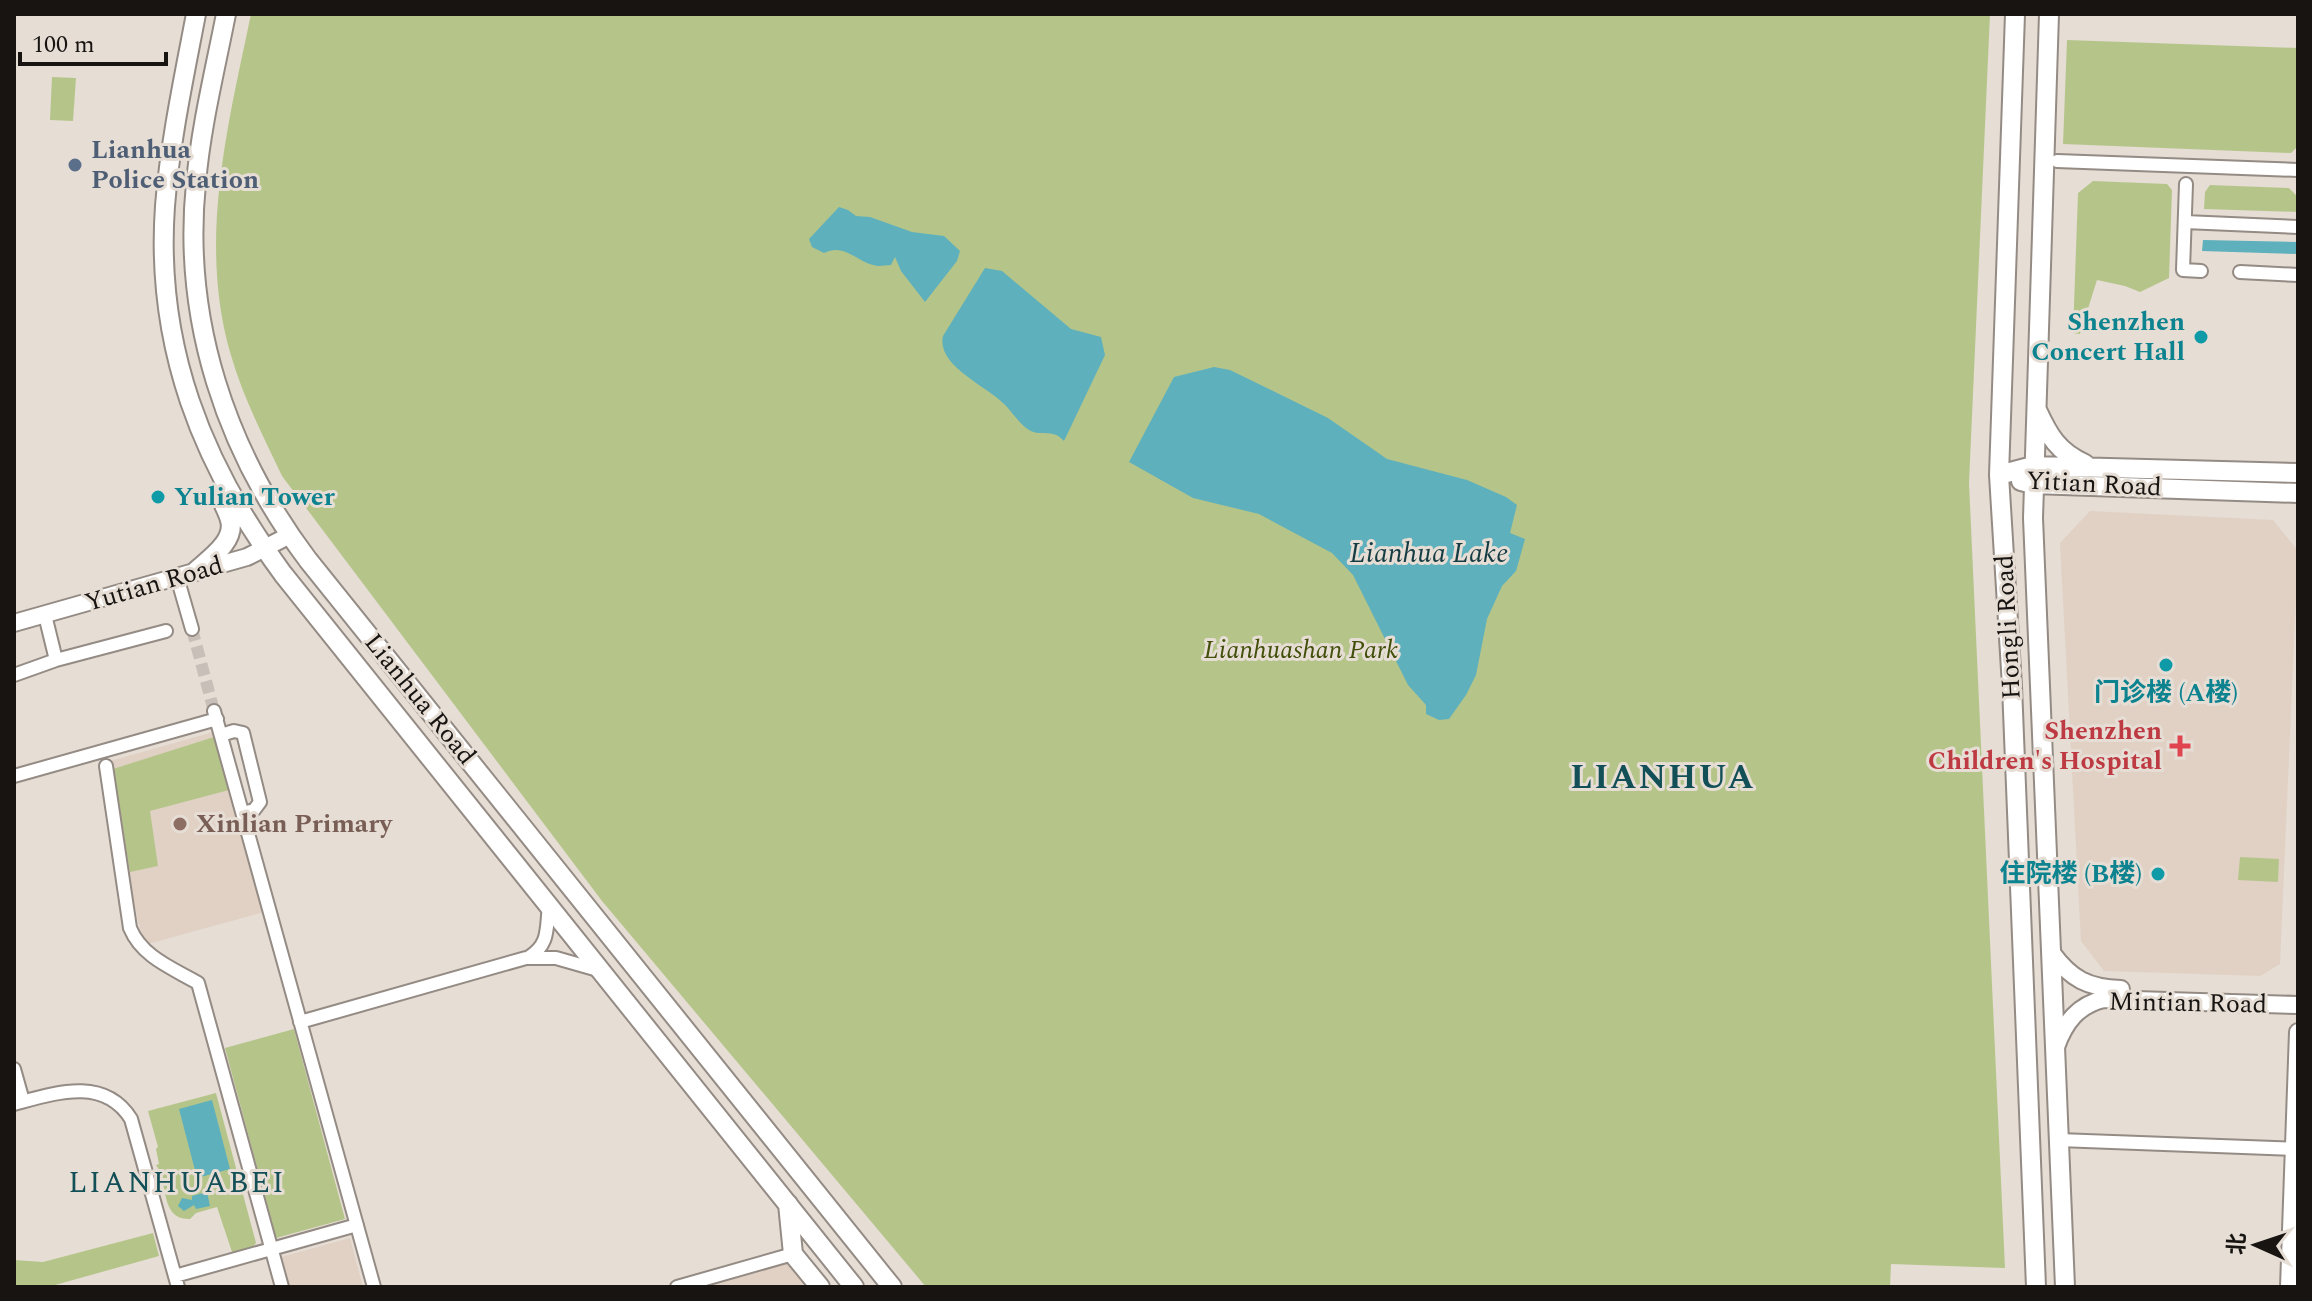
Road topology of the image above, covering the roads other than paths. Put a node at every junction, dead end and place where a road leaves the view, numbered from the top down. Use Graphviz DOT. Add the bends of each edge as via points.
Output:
graph roads {
  1 [pos="196,14"];
  2 [pos="226,14"];
  3 [pos="2015,14"];
  4 [pos="2049,14"];
  5 [pos="2057,161"];
  6 [pos="2298,170"];
  7 [pos="2186,184"];
  8 [pos="2185,222"];
  9 [pos="2298,227"];
  10 [pos="2201,271"];
  11 [pos="2240,272"];
  12 [pos="2297,274"];
  13 [pos="2035,406"];
  14 [pos="2091,467"];
  15 [pos="217,470"];
  16 [pos="2298,473"];
  17 [pos="1999,475"];
  18 [pos="2033,475"];
  19 [pos="2298,493"];
  20 [pos="290,535"];
  21 [pos="264,548"];
  22 [pos="196,571"];
  23 [pos="177,577"];
  24 [pos="45,615"];
  25 [pos="14,623"];
  26 [pos="192,629"];
  27 [pos="166,631"];
  28 [pos="56,660"];
  29 [pos="14,675"];
  30 [pos="221,735"];
  31 [pos="106,766"];
  32 [pos="14,776"];
  33 [pos="243,813"];
  34 [pos="549,906"];
  35 [pos="2052,953"];
  36 [pos="526,958"];
  37 [pos="601,971"];
  38 [pos="2298,995"];
  39 [pos="2298,1005"];
  40 [pos="300,1022"];
  41 [pos="2298,1032"];
  42 [pos="2055,1048"];
  43 [pos="14,1069"];
  44 [pos="18,1103"];
  45 [pos="2059,1140"];
  46 [pos="2296,1149"];
  47 [pos="788,1204"];
  48 [pos="357,1225"];
  49 [pos="272,1249"];
  50 [pos="793,1254"];
  51 [pos="176,1282"];
  52 [pos="282,1287"];
  53 [pos="374,1287"];
  54 [pos="677,1287"];
  55 [pos="820,1287"];
  56 [pos="854,1287"];
  57 [pos="892,1287"];
  58 [pos="2036,1287"];
  59 [pos="2065,1287"];
  60 [pos="2289,1287"];
  1 -- 15 [label="main road, Lianhua Road" via="168,181 164,278 181,377"];
  2 -- 20 [label="main road, Lianhua Road" via="195,184 196,290 227,418"];
  3 -- 17 [label="main road, Hongli Road"];
  4 -- 13 [label="main road, Hongli Road"];
  5 -- 6 [label="street"];
  7 -- 8 [label="street"];
  8 -- 9 [label="street"];
  8 -- 10 [label="street" via="2183,270"];
  11 -- 12 [label="street"];
  13 -- 14 [label="main road" via="2056,446"];
  13 -- 18 [label="main road, Hongli Road"];
  14 -- 16 [label="main road, Yitian Road"];
  14 -- 18 [label="main road, Yitian Road"];
  15 -- 21 [label="main road, Lianhua Road"];
  15 -- 22 [label="main road" via="230,534"];
  17 -- 18 [label="main road, Yitian Road"];
  17 -- 58 [label="main road, Hongli Road"];
  18 -- 19 [label="main road, Yitian Road"];
  18 -- 35 [label="main road, Hongli Road"];
  20 -- 21 [label="street, Yutian Road"];
  20 -- 57 [label="main road, Lianhua Road"];
  21 -- 22 [label="street, Yutian Road"];
  21 -- 34 [label="main road, Lianhua Road"];
  22 -- 23 [label="street, Yutian Road"];
  23 -- 24 [label="street, Yutian Road"];
  23 -- 26 [label="street"];
  24 -- 25 [label="street, Yutian Road"];
  24 -- 28 [label="street"];
  27 -- 28 [label="street"];
  28 -- 29 [label="street"];
  30 -- 32 [label="street" via="216,715"];
  30 -- 33 [label="street"];
  30 -- 33 [label="street" via="243,733 260,802"];
  31 -- 49 [label="street" via="130,928 148,954 198,983"];
  33 -- 40 [label="street"];
  34 -- 36 [label="street" via="543,945"];
  34 -- 37 [label="main road, Lianhua Road"];
  35 -- 38 [label="street, Mintian Road" via="2072,976 2100,988"];
  35 -- 42 [label="main road, Hongli Road"];
  36 -- 37 [label="street" via="556,958"];
  36 -- 40 [label="street"];
  37 -- 47 [label="main road, Lianhua Road"];
  39 -- 42 [label="street, Mintian Road" via="2104,999 2071,1017"];
  40 -- 48 [label="street"];
  41 -- 46 [label="street"];
  42 -- 45 [label="main road, Hongli Road"];
  43 -- 44 [label="street"];
  44 -- 51 [label="street" via="80,1090 95,1091 124,1107"];
  45 -- 46 [label="street"];
  45 -- 59 [label="main road, Hongli Road"];
  46 -- 60 [label="street"];
  47 -- 50 [label="main road"];
  47 -- 56 [label="main road, Lianhua Road"];
  48 -- 49 [label="street"];
  48 -- 53 [label="street"];
  49 -- 51 [label="street"];
  49 -- 52 [label="street"];
  50 -- 54 [label="street"];
  50 -- 55 [label="main road"];
}
